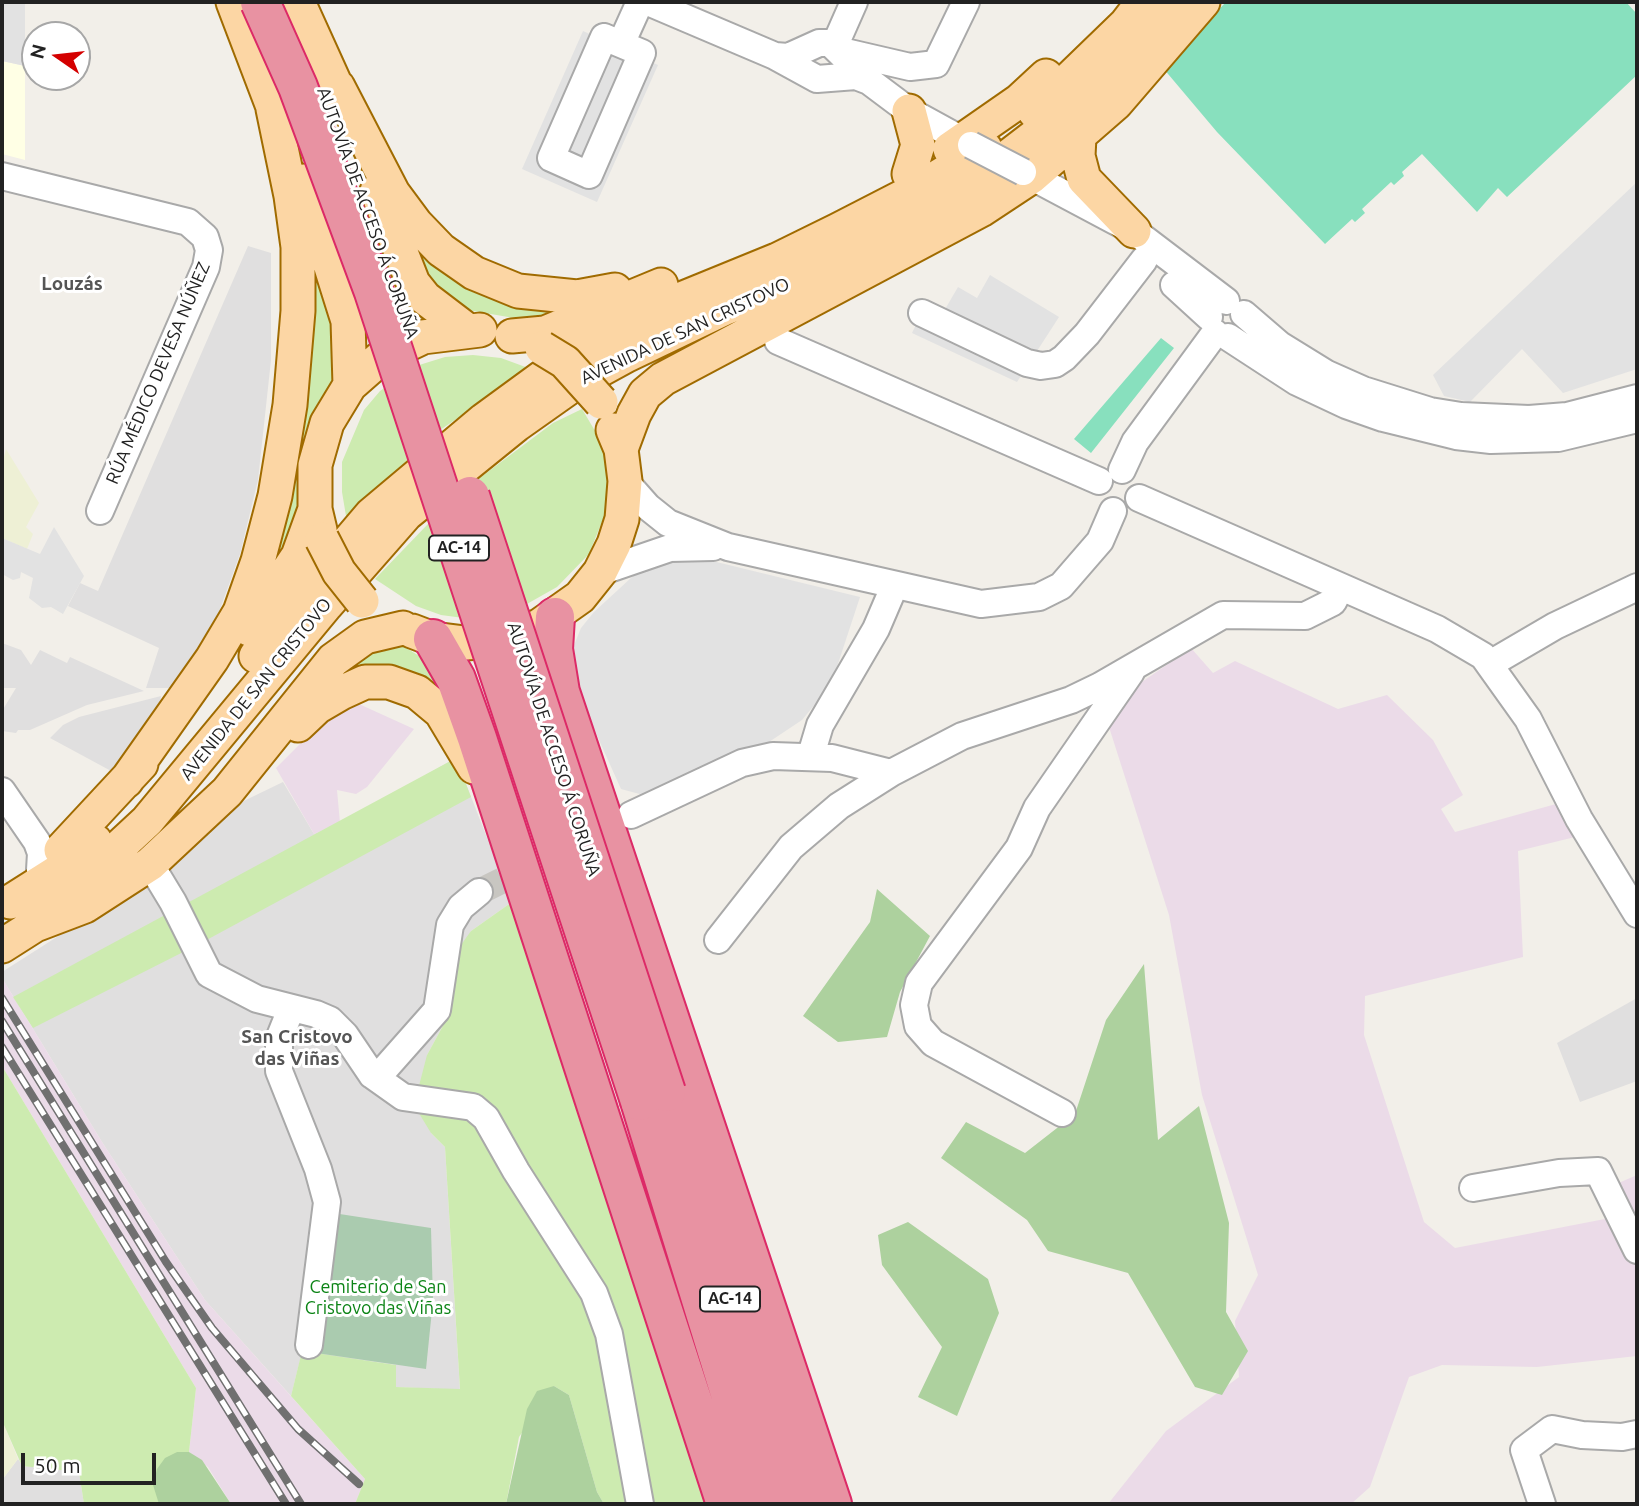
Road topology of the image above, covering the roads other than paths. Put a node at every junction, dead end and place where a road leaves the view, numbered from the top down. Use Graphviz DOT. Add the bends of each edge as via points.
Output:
graph roads {
  1 [pos="233,2"];
  2 [pos="260,2"];
  3 [pos="285,2"];
  4 [pos="298,2"];
  5 [pos="640,2"];
  6 [pos="648,2"];
  7 [pos="854,2"];
  8 [pos="965,2"];
  9 [pos="1119,2"];
  10 [pos="1143,2"];
  11 [pos="1175,2"];
  12 [pos="1203,2"];
  13 [pos="621,44"];
  14 [pos="775,56"];
  15 [pos="833,61"];
  16 [pos="910,67"];
  17 [pos="338,87"];
  18 [pos="901,105"];
  19 [pos="273,109"];
  20 [pos="967,134"];
  21 [pos="1079,137"];
  22 [pos="909,174"];
  23 [pos="2,176"];
  24 [pos="1038,185"];
  25 [pos="1139,245"];
  26 [pos="682,276"];
  27 [pos="922,313"];
  28 [pos="1225,321"];
  29 [pos="467,330"];
  30 [pos="512,336"];
  31 [pos="778,341"];
  32 [pos="350,385"];
  33 [pos="1637,398"];
  34 [pos="1637,419"];
  35 [pos="623,465"];
  36 [pos="1111,475"];
  37 [pos="1139,498"];
  38 [pos="100,511"];
  39 [pos="1113,511"];
  40 [pos="319,524"];
  41 [pos="728,547"];
  42 [pos="600,572"];
  43 [pos="894,587"];
  44 [pos="1341,587"];
  45 [pos="1637,587"];
  46 [pos="555,617"];
  47 [pos="418,634"];
  48 [pos="1490,664"];
  49 [pos="1134,668"];
  50 [pos="811,755"];
  51 [pos="891,773"];
  52 [pos="126,781"];
  53 [pos="2,791"];
  54 [pos="227,792"];
  55 [pos="631,815"];
  56 [pos="20,818"];
  57 [pos="78,834"];
  58 [pos="506,834"];
  59 [pos="150,864"];
  60 [pos="40,870"];
  61 [pos="479,892"];
  62 [pos="6,905"];
  63 [pos="1637,914"];
  64 [pos="35,925"];
  65 [pos="718,940"];
  66 [pos="2,946"];
  67 [pos="291,1009"];
  68 [pos="372,1075"];
  69 [pos="653,1096"];
  70 [pos="1062,1113"];
  71 [pos="1473,1188"];
  72 [pos="1637,1250"];
  73 [pos="309,1345"];
  74 [pos="1637,1434"];
  75 [pos="640,1504"];
  76 [pos="726,1504"];
  77 [pos="764,1504"];
  78 [pos="798,1504"];
  79 [pos="832,1504"];
  80 [pos="1542,1504"];
  1 -- 19 [label="main road"];
  2 -- 69 [label="highway, AUTOVÍA DE ACCESO Á CORUÑA / AC-14, bridge" via="298,87 374,292"];
  3 -- 69 [label="highway, AUTOVÍA DE ACCESO Á CORUÑA / AC-14, bridge" via="355,171 528,669"];
  4 -- 17 [label="main road"];
  5 -- 13 [label="street"];
  6 -- 14 [label="street"];
  7 -- 15 [label="street"];
  8 -- 16 [label="street" via="941,60 929,67"];
  9 -- 20 [label="main road" via="1019,101"];
  10 -- 62 [label="main road, AVENIDA DE SAN CRISTOVO" via="1037,110 956,167 789,254 652,311 577,352 484,420 371,515 132,806 70,864"];
  11 -- 64 [label="main road, AVENIDA DE SAN CRISTOVO" via="1087,96 975,182 924,214 806,274 606,366 506,433 407,514 326,604 147,821"];
  12 -- 21 [label="main road" via="1125,94"];
  13 -- 13 [label="street" via="604,37 551,158 589,174 642,53"];
  14 -- 15 [label="street"];
  14 -- 15 [label="street" via="788,57 824,42"];
  15 -- 16 [label="street"];
  15 -- 18 [label="street"];
  16 -- 18 [label="street" via="896,79"];
  17 -- 26 [label="main road" via="393,192 416,224 441,250 474,273 518,291 577,297"];
  17 -- 29 [label="main road" via="413,283"];
  18 -- 20 [label="street"];
  18 -- 22 [label="main road" via="918,145"];
  19 -- 32 [label="main road" via="307,190 348,321"];
  19 -- 52 [label="main road" via="298,247 290,405 275,496 240,612"];
  20 -- 22 [label="main road"];
  20 -- 24 [label="street, bridge"];
  21 -- 24 [label="main road"];
  21 -- 25 [label="main road" via="1084,179"];
  22 -- 26 [label="main road" via="860,201"];
  23 -- 38 [label="street, RÚA MÉDICO DEVESA NÚÑEZ" via="188,222 205,237 209,250 206,267"];
  24 -- 25 [label="street"];
  24 -- 35 [label="main road" via="981,210 663,379 645,394 634,414"];
  25 -- 27 [label="street" via="1087,334 1055,363 1027,363"];
  25 -- 28 [label="street"];
  26 -- 30 [label="main road" via="545,333"];
  28 -- 33 [label="street" via="1363,390 1430,411 1530,419 1567,416"];
  28 -- 34 [label="street" via="1319,393 1383,418 1444,433 1491,440 1558,438"];
  28 -- 36 [label="street"];
  29 -- 30 [label="main road"];
  29 -- 32 [label="main road" via="423,337 383,356"];
  30 -- 35 [label="main road, bridge" via="565,362 601,402"];
  31 -- 36 [label="street"];
  32 -- 40 [label="main road" via="327,423 315,465"];
  35 -- 41 [label="street" via="648,507 668,523"];
  35 -- 42 [label="main road" via="622,519"];
  36 -- 37 [label="street" via="1137,480"];
  36 -- 39 [label="street" via="1099,499"];
  37 -- 39 [label="street" via="1131,508"];
  37 -- 44 [label="street"];
  39 -- 43 [label="street" via="1100,541 1079,568 1061,586 1039,597 981,604"];
  40 -- 47 [label="main road, bridge" via="339,572 362,601"];
  40 -- 52 [label="main road" via="264,610"];
  41 -- 42 [label="street" via="670,548"];
  41 -- 43 [label="street"];
  42 -- 46 [label="main road" via="580,597"];
  43 -- 50 [label="street" via="876,629 820,725"];
  44 -- 48 [label="street" via="1462,642"];
  44 -- 49 [label="street" via="1333,602 1305,616 1223,615"];
  45 -- 48 [label="street" via="1555,626"];
  46 -- 47 [label="main road" via="496,640 465,643"];
  46 -- 79 [label="highway" via="553,649 560,692"];
  47 -- 54 [label="main road" via="366,636 333,660"];
  47 -- 58 [label="highway" via="456,679"];
  48 -- 63 [label="street" via="1528,719"];
  49 -- 51 [label="street" via="1071,700 962,736"];
  49 -- 70 [label="street" via="1037,808 1019,848 919,983 914,1006 918,1026 933,1043"];
  50 -- 51 [label="street"];
  50 -- 55 [label="street" via="742,763"];
  51 -- 65 [label="street" via="839,806 791,846"];
  52 -- 57 [label="main road"];
  53 -- 56 [label="street"];
  54 -- 58 [label="main road" via="317,707 365,682 389,682 417,692 455,730"];
  54 -- 59 [label="main road"];
  56 -- 57 [label="street" via="54,835"];
  56 -- 60 [label="street" via="41,853"];
  57 -- 60 [label="main road"];
  58 -- 76 [label="highway"];
  59 -- 64 [label="main road" via="85,906"];
  59 -- 67 [label="street" via="209,974 257,999"];
  60 -- 62 [label="main road"];
  61 -- 68 [label="street" via="461,907 450,925 437,1010 383,1071"];
  64 -- 66 [label="main road"];
  67 -- 68 [label="street" via="330,1020"];
  67 -- 73 [label="street" via="279,1039 279,1071 327,1202"];
  68 -- 75 [label="street" via="402,1097 473,1107 486,1118 594,1293 609,1334"];
  69 -- 77 [label="highway, AUTOVÍA DE ACCESO Á CORUÑA / AC-14"];
  69 -- 78 [label="highway, AUTOVÍA DE ACCESO Á CORUÑA / AC-14"];
  71 -- 72 [label="street" via="1598,1171"];
  74 -- 80 [label="street" via="1582,1435 1552,1429 1542,1436 1524,1450"];
}
